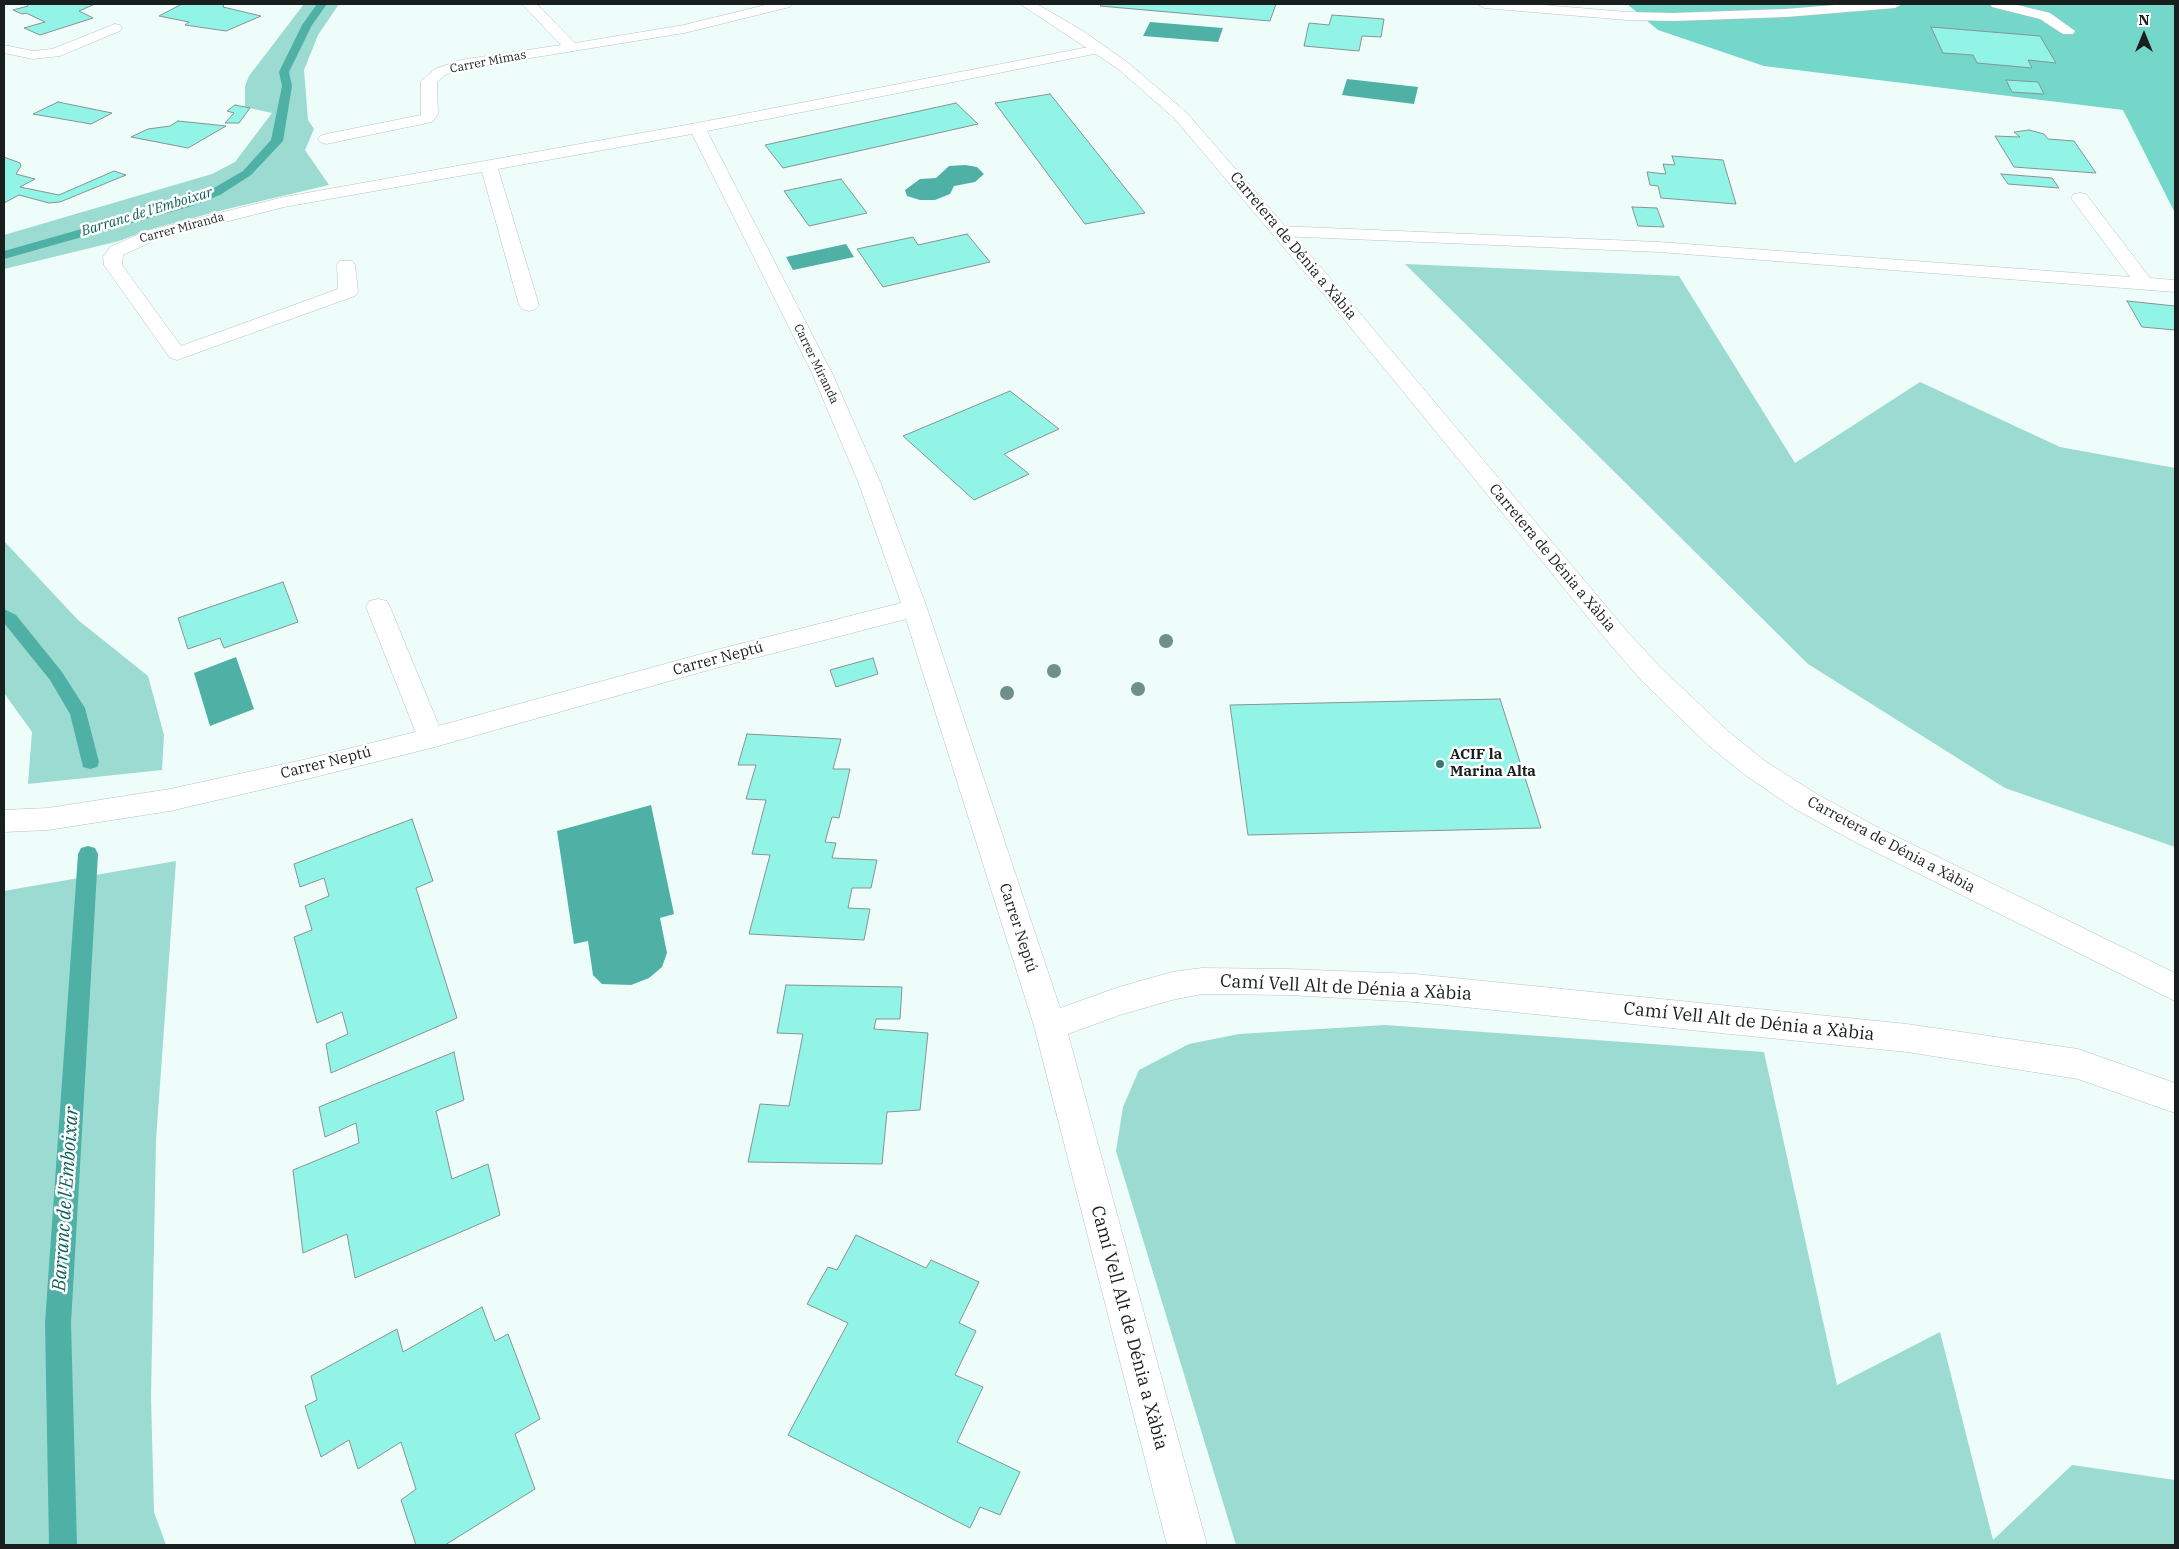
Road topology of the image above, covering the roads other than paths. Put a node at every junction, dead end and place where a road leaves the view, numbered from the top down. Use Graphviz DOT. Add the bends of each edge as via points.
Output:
graph roads {
  1 [pos="529,4"];
  2 [pos="786,4"];
  3 [pos="1027,4"];
  4 [pos="1484,4"];
  5 [pos="1894,4"];
  6 [pos="1997,4"];
  7 [pos="115,28"];
  8 [pos="2068,31"];
  9 [pos="4,48"];
  10 [pos="572,48"];
  11 [pos="1099,49"];
  12 [pos="697,128"];
  13 [pos="326,139"];
  14 [pos="490,166"];
  15 [pos="2080,198"];
  16 [pos="1280,231"];
  17 [pos="346,265"];
  18 [pos="2144,283"];
  19 [pos="2175,286"];
  20 [pos="529,305"];
  21 [pos="378,607"];
  22 [pos="915,608"];
  23 [pos="431,738"];
  24 [pos="4,821"];
  25 [pos="2175,988"];
  26 [pos="1050,1026"];
  27 [pos="2175,1098"];
  28 [pos="1187,1545"];
  1 -- 10 [label="street"];
  2 -- 10 [label="street, Carrer Mimas" via="684,29"];
  3 -- 11 [label="street, Carretera de Dénia a Xàbia"];
  4 -- 5 [label="street" via="1673,17"];
  6 -- 8 [label="street" via="2045,16"];
  7 -- 9 [label="street" via="55,53 33,54"];
  10 -- 13 [label="street, Carrer Mimas" via="460,65 440,72 429,81 430,114 426,119"];
  11 -- 12 [label="street, Carrer Miranda"];
  11 -- 16 [label="street, Carretera de Dénia a Xàbia" via="1144,82 1180,115"];
  12 -- 14 [label="street, Carrer Miranda"];
  12 -- 22 [label="street, Carrer Miranda" via="822,373 870,484"];
  14 -- 17 [label="street, Carrer Miranda" via="274,204 152,235 116,251 112,258 113,265 177,354 348,292"];
  14 -- 20 [label="street"];
  15 -- 18 [label="street"];
  16 -- 18 [label="street" via="1659,247"];
  16 -- 25 [label="street, Carretera de Dénia a Xàbia" via="1617,636 1651,674 1719,738 1755,768 1805,801 1867,835"];
  18 -- 19 [label="street"];
  21 -- 23 [label="street"];
  22 -- 23 [label="street, Carrer Neptú"];
  22 -- 26 [label="street, Carrer Neptú"];
  23 -- 24 [label="street, Carrer Neptú" via="170,800 93,813"];
  26 -- 27 [label="street, Camí Vell Alt de Dénia a Xàbia" via="1119,1001 1202,981 1415,988 1907,1038 2078,1064"];
  26 -- 28 [label="street, Camí Vell Alt de Dénia a Xàbia"];
}
